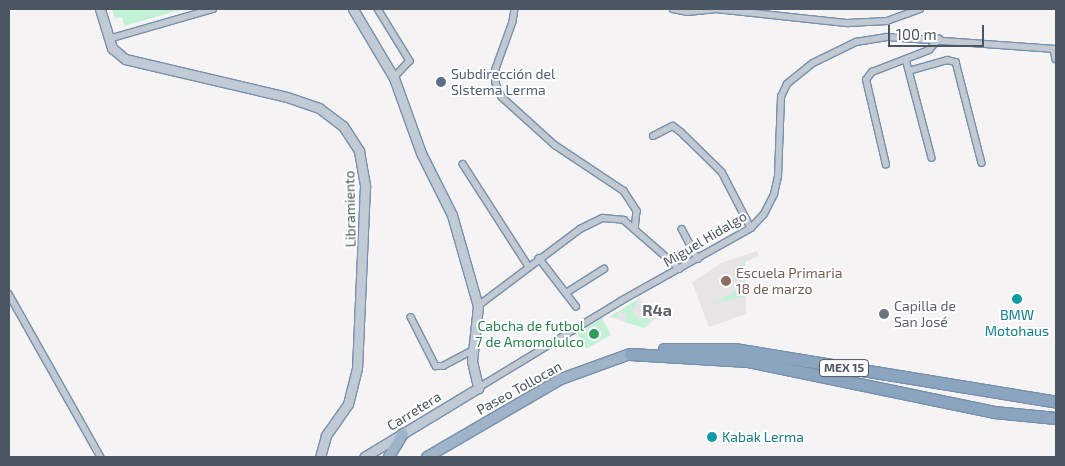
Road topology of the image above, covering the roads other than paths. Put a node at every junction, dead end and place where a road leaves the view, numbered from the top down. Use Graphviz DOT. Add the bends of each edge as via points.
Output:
graph roads {
  1 [pos="100,9"];
  2 [pos="213,9"];
  3 [pos="353,9"];
  4 [pos="378,9"];
  5 [pos="514,9"];
  6 [pos="673,9"];
  7 [pos="920,9"];
  8 [pos="109,39"];
  9 [pos="938,39"];
  10 [pos="1055,49"];
  11 [pos="906,59"];
  12 [pos="1056,60"];
  13 [pos="909,71"];
  14 [pos="394,78"];
  15 [pos="653,136"];
  16 [pos="932,158"];
  17 [pos="982,163"];
  18 [pos="463,164"];
  19 [pos="886,165"];
  20 [pos="751,228"];
  21 [pos="635,229"];
  22 [pos="682,229"];
  23 [pos="539,258"];
  24 [pos="698,259"];
  25 [pos="529,267"];
  26 [pos="604,269"];
  27 [pos="680,269"];
  28 [pos="566,293"];
  29 [pos="9,294"];
  30 [pos="478,306"];
  31 [pos="576,306"];
  32 [pos="411,317"];
  33 [pos="473,350"];
  34 [pos="630,354"];
  35 [pos="478,388"];
  36 [pos="1056,402"];
  37 [pos="1056,418"];
  38 [pos="403,434"];
  39 [pos="101,457"];
  40 [pos="320,457"];
  41 [pos="364,457"];
  42 [pos="389,457"];
  43 [pos="426,457"];
  1 -- 8 [label="main road, Libramiento"];
  2 -- 8 [label="street"];
  3 -- 14 [label="main road"];
  4 -- 14 [label="street" via="410,60 410,64"];
  5 -- 21 [label="street" via="514,22 496,69 496,83 502,97 555,145 624,191 637,211"];
  6 -- 7 [label="street" via="684,12 716,9 848,23 887,21"];
  8 -- 40 [label="main road, Libramiento" via="116,52 135,63 287,97 319,108 336,118 356,143 362,158 365,186 356,368 348,404 326,436"];
  9 -- 10 [label="street, Miguel Hidalgo"];
  9 -- 11 [label="street" via="929,50"];
  9 -- 20 [label="street, Miguel Hidalgo" via="887,37 856,42 813,63 787,84 779,111 778,176 774,194 764,214"];
  10 -- 12 [label="street"];
  11 -- 13 [label="street"];
  11 -- 19 [label="street" via="872,72 866,80"];
  13 -- 16 [label="street"];
  13 -- 17 [label="street" via="947,60 956,62"];
  14 -- 30 [label="main road" via="421,153 457,229"];
  15 -- 20 [label="street" via="673,126 682,132 722,172"];
  18 -- 25 [label="street"];
  20 -- 24 [label="street, Miguel Hidalgo"];
  21 -- 23 [label="street" via="618,217 594,220"];
  21 -- 27 [label="street"];
  22 -- 24 [label="street"];
  23 -- 25 [label="street"];
  23 -- 28 [label="street"];
  24 -- 27 [label="street, Miguel Hidalgo"];
  25 -- 30 [label="street"];
  26 -- 28 [label="street"];
  27 -- 35 [label="street, Miguel Hidalgo"];
  28 -- 31 [label="street"];
  29 -- 39 [label="street"];
  30 -- 33 [label="main road"];
  32 -- 33 [label="street" via="436,366 443,366"];
  33 -- 35 [label="main road" via="473,372"];
  34 -- 36 [label="highway, MEX 15" via="680,348 734,349"];
  34 -- 37 [label="highway" via="748,361 963,407"];
  34 -- 43 [label="highway, Paseo Tollocan / MEX 15" via="562,379"];
  35 -- 38 [label="main road, Carretera"];
  38 -- 41 [label="main road, Carretera"];
  38 -- 42 [label="highway"];
}
